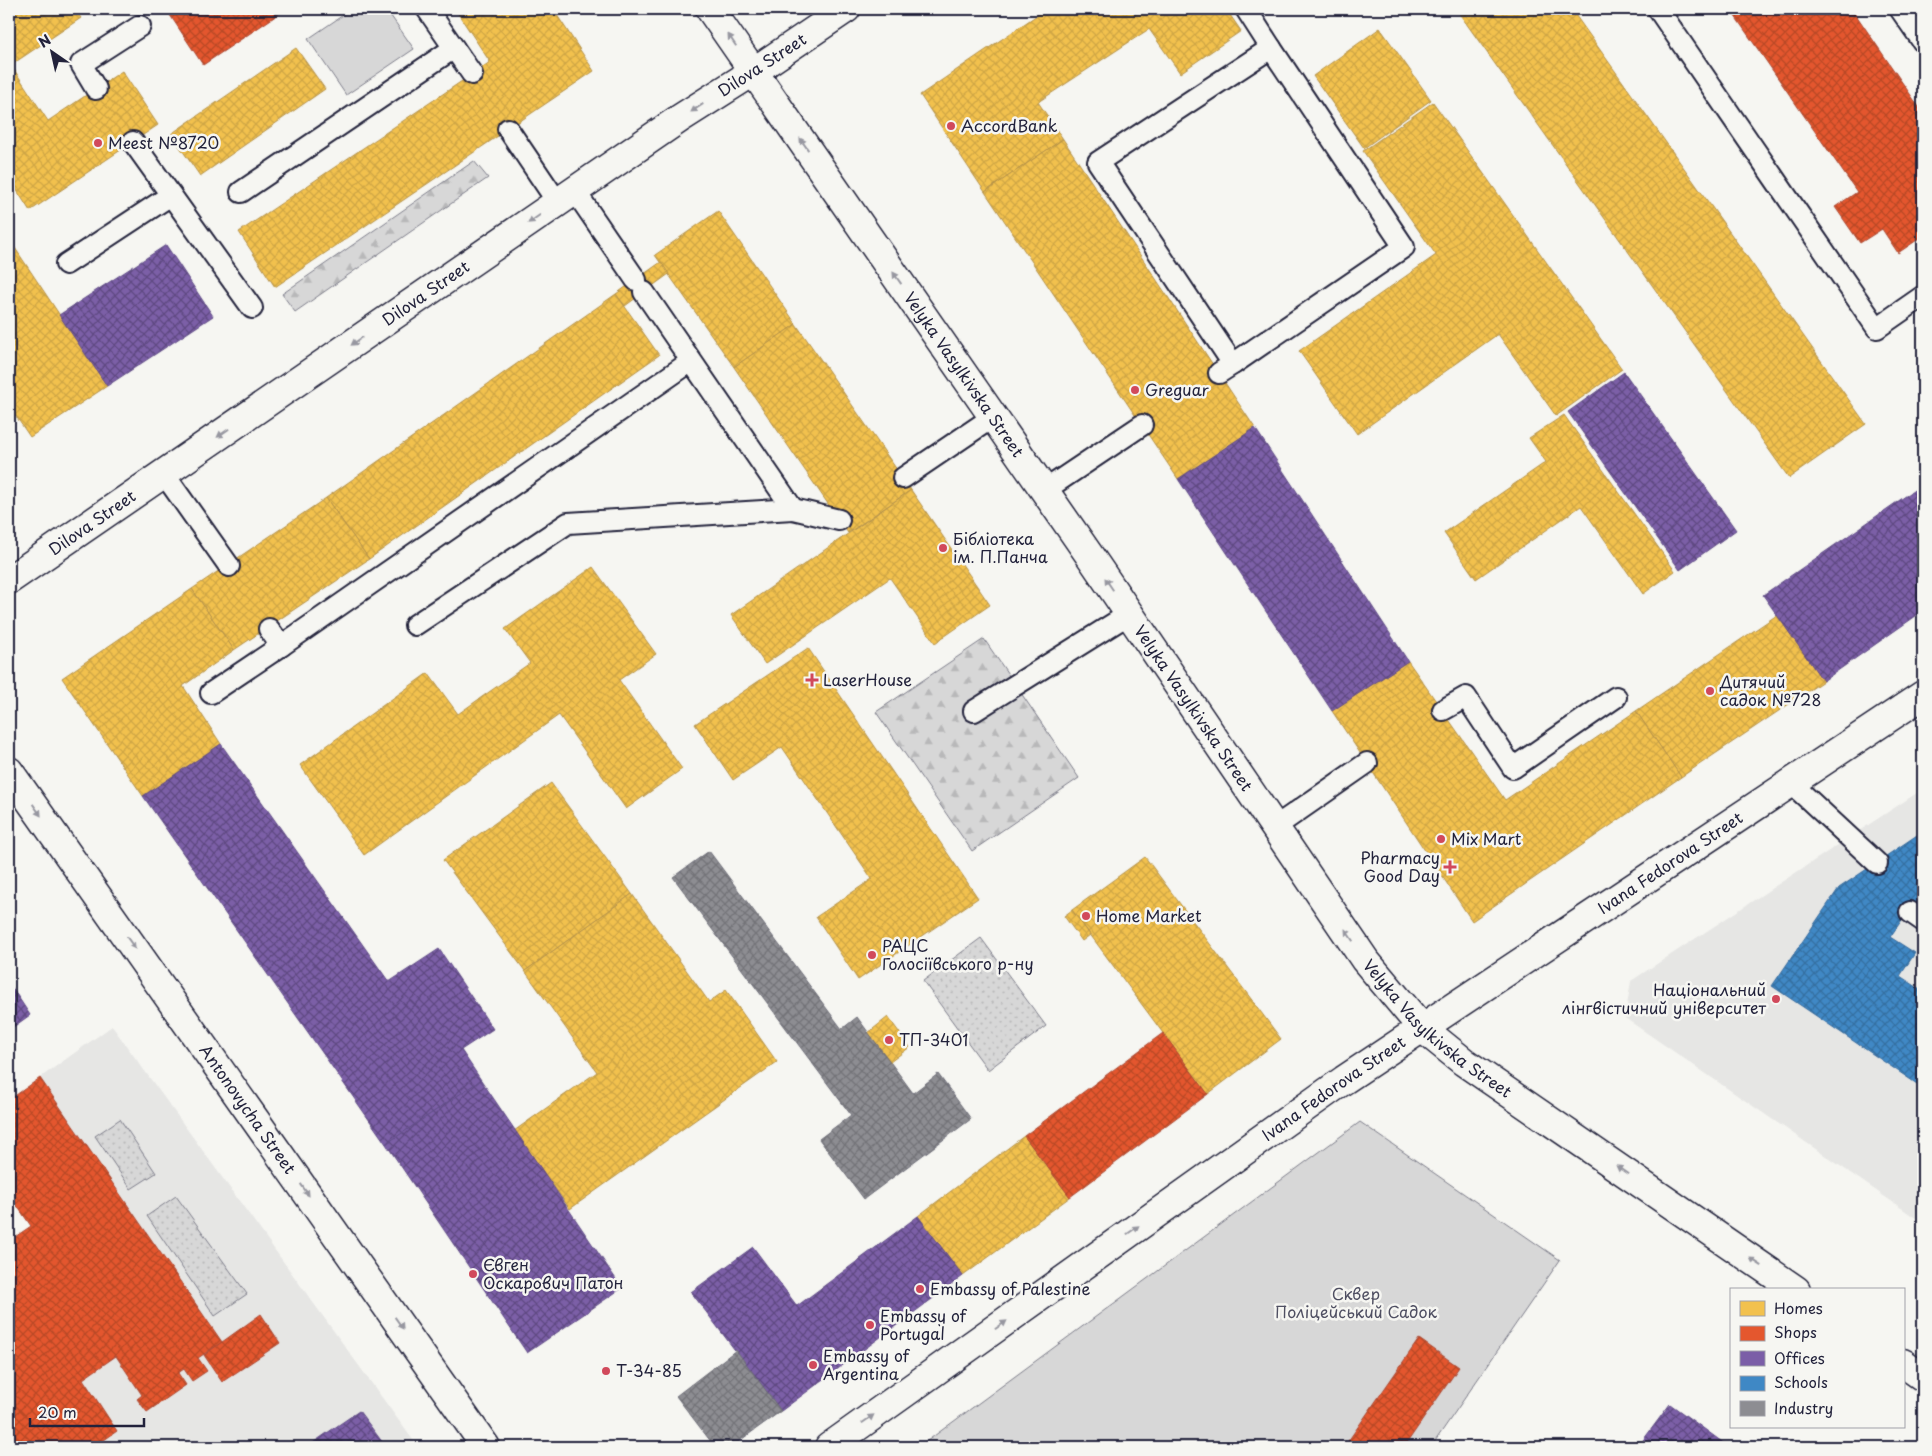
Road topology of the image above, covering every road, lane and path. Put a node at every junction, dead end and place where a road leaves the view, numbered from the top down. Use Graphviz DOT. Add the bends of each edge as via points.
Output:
graph roads {
  1 [pos="427,9"];
  2 [pos="710,9"];
  3 [pos="846,9"];
  4 [pos="1246,9"];
  5 [pos="1658,9"];
  6 [pos="1900,9"];
  7 [pos="140,26"];
  8 [pos="1923,42"];
  9 [pos="454,48"];
  10 [pos="1271,48"];
  11 [pos="753,72"];
  12 [pos="472,74"];
  13 [pos="96,89"];
  14 [pos="508,128"];
  15 [pos="134,142"];
  16 [pos="241,192"];
  17 [pos="171,195"];
  18 [pos="567,197"];
  19 [pos="66,264"];
  20 [pos="1923,296"];
  21 [pos="252,308"];
  22 [pos="690,362"];
  23 [pos="992,417"];
  24 [pos="1142,425"];
  25 [pos="164,474"];
  26 [pos="903,478"];
  27 [pos="1044,490"];
  28 [pos="793,509"];
  29 [pos="840,520"];
  30 [pos="229,566"];
  31 [pos="9,580"];
  32 [pos="1129,614"];
  33 [pos="415,625"];
  34 [pos="269,629"];
  35 [pos="281,646"];
  36 [pos="211,693"];
  37 [pos="1923,695"];
  38 [pos="1616,697"];
  39 [pos="1443,710"];
  40 [pos="974,711"];
  41 [pos="1367,763"];
  42 [pos="9,771"];
  43 [pos="1792,784"];
  44 [pos="1275,827"];
  45 [pos="1876,863"];
  46 [pos="1422,1028"];
  47 [pos="1793,1288"];
  48 [pos="1904,1364"];
  49 [pos="1923,1377"];
  50 [pos="486,1447"];
  51 [pos="828,1447"];
  1 -- 9 [label="lane"];
  11 -- 2 [label="main road, Velyka Vasylkivska Street, one-way"];
  3 -- 11 [label="main road, Dilova Street"];
  4 -- 10 [label="lane"];
  5 -- 20 [label="lane" via="1877,328"];
  6 -- 8 [label="lane"];
  7 -- 13 [label="lane" via="81,64"];
  9 -- 12 [label="lane"];
  9 -- 16 [label="lane"];
  10 -- 10 [label="lane" via="1098,162 1226,369 1404,247"];
  11 -- 18 [label="main road, Dilova Street, one-way"];
  23 -- 11 [label="main road, Velyka Vasylkivska Street, one-way"];
  14 -- 18 [label="lane"];
  15 -- 17 [label="lane"];
  17 -- 19 [label="lane"];
  17 -- 21 [label="lane"];
  18 -- 22 [label="lane" via="640,286"];
  18 -- 25 [label="main road, Dilova Street, one-way"];
  22 -- 28 [label="lane"];
  22 -- 35 [label="lane"];
  23 -- 26 [label="lane"];
  23 -- 27 [label="main road, Velyka Vasylkivska Street"];
  24 -- 27 [label="lane"];
  25 -- 30 [label="lane"];
  25 -- 31 [label="main road, Dilova Street"];
  32 -- 27 [label="main road, Velyka Vasylkivska Street, one-way"];
  28 -- 29 [label="lane"];
  28 -- 33 [label="lane" via="568,524"];
  32 -- 40 [label="lane"];
  32 -- 44 [label="main road, Velyka Vasylkivska Street"];
  34 -- 35 [label="lane"];
  35 -- 36 [label="lane"];
  37 -- 43 [label="main road, Ivana Fedorova Street"];
  38 -- 39 [label="lane" via="1513,768 1466,697"];
  41 -- 44 [label="lane"];
  42 -- 50 [label="main road, Antonovycha Street, one-way"];
  43 -- 45 [label="lane"];
  43 -- 46 [label="main road, Ivana Fedorova Street"];
  46 -- 44 [label="main road, Velyka Vasylkivska Street, one-way" via="1365,960"];
  47 -- 46 [label="main road, Velyka Vasylkivska Street, one-way" via="1464,1062"];
  51 -- 46 [label="main road, Ivana Fedorova Street, one-way"];
  48 -- 49 [label="main road"];
}
